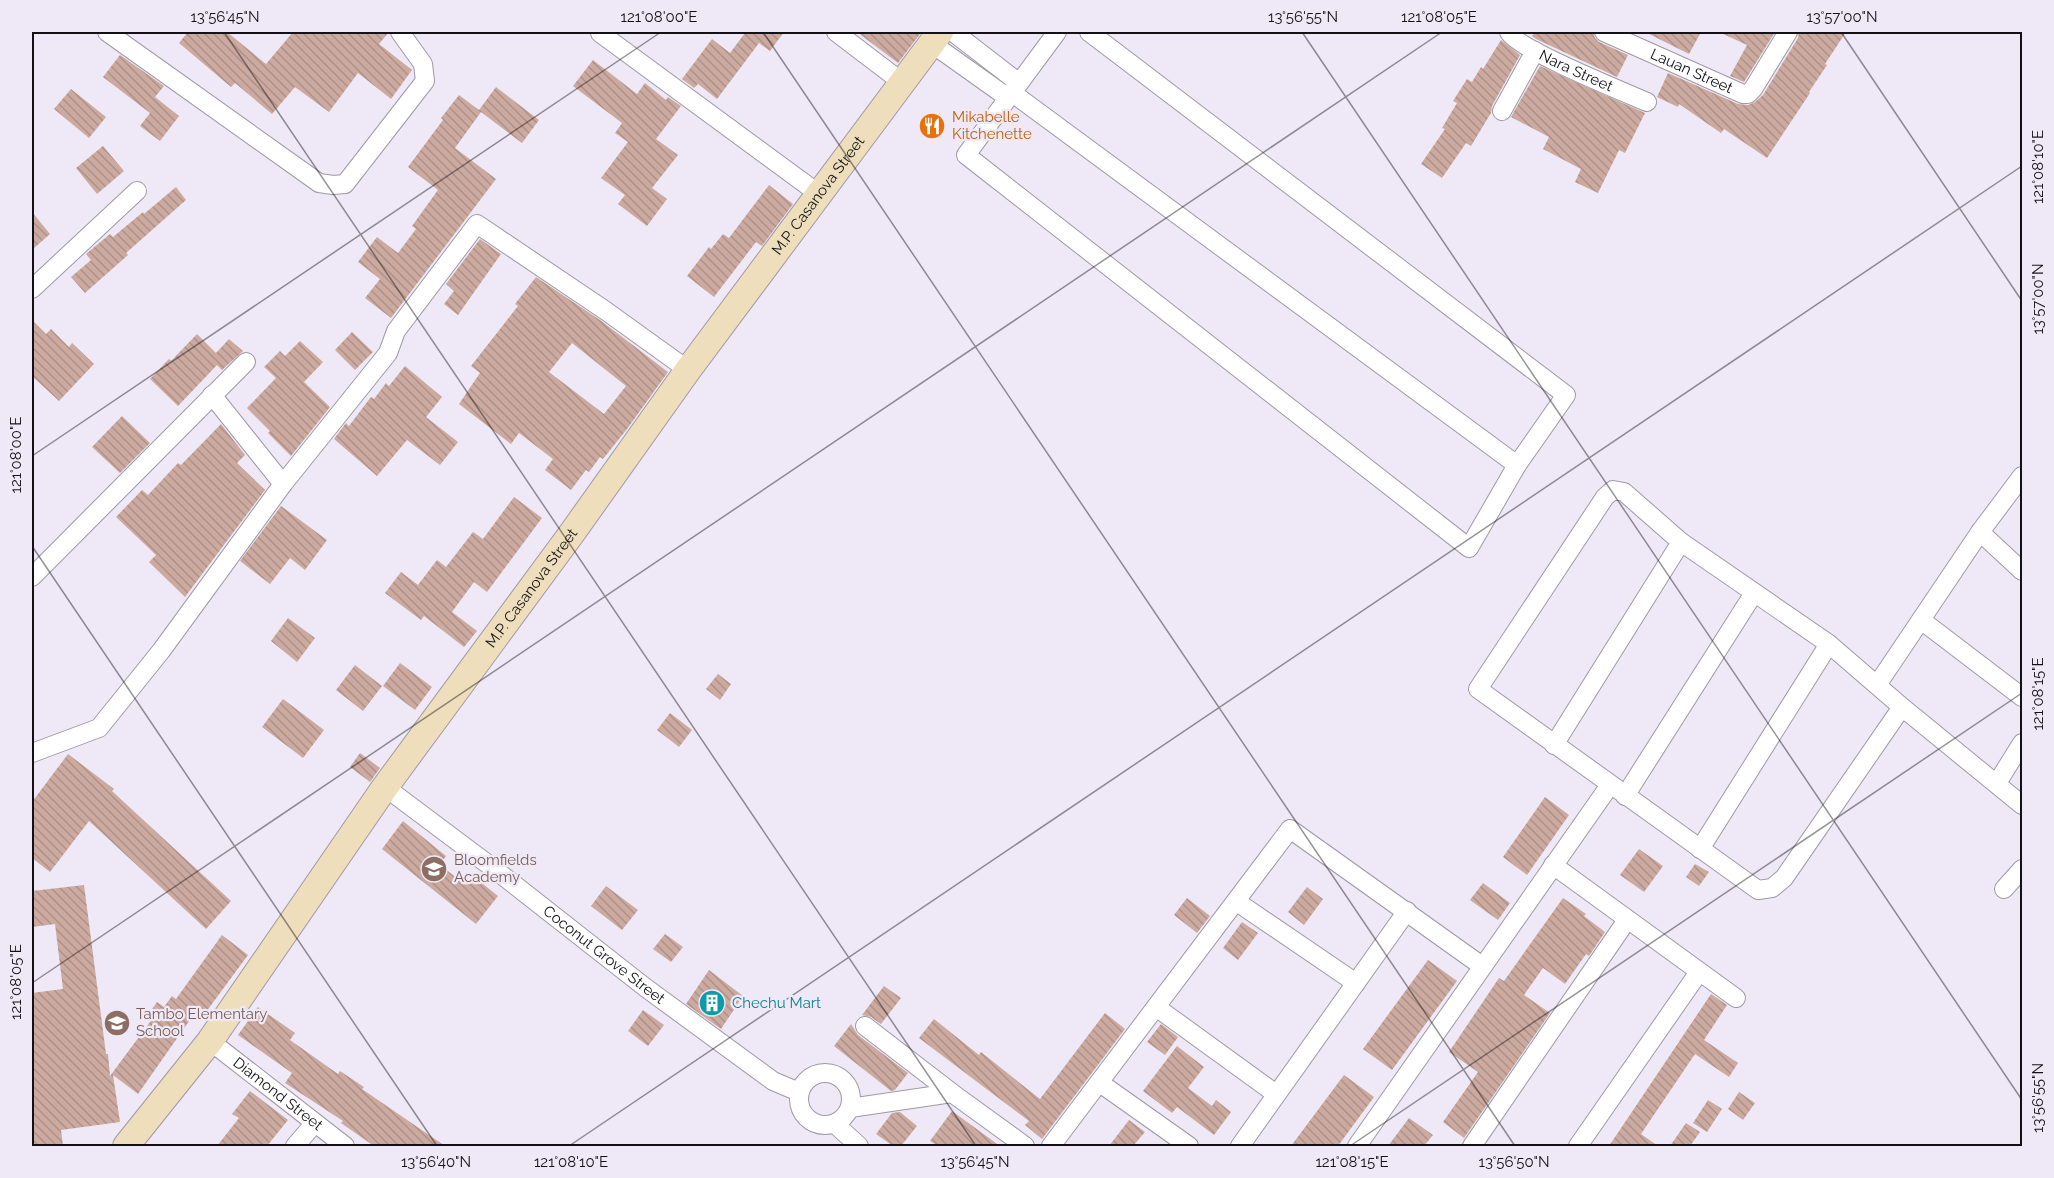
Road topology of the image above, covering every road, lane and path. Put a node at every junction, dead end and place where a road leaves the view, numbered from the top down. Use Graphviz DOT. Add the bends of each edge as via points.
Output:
graph roads {
  1 [pos="107,32"];
  2 [pos="400,32"];
  3 [pos="836,32"];
  4 [pos="1057,32"];
  5 [pos="1089,32"];
  6 [pos="1509,32"];
  7 [pos="1604,32"];
  8 [pos="1788,32"];
  9 [pos="600,33"];
  10 [pos="941,36"];
  11 [pos="1535,51"];
  12 [pos="903,83"];
  13 [pos="1012,91"];
  14 [pos="1647,102"];
  15 [pos="1502,111"];
  16 [pos="138,191"];
  17 [pos="819,194"];
  18 [pos="32,289"];
  19 [pos="246,362"];
  20 [pos="688,370"];
  21 [pos="212,395"];
  22 [pos="1516,465"];
  23 [pos="2022,476"];
  24 [pos="283,484"];
  25 [pos="1980,532"];
  26 [pos="1681,542"];
  27 [pos="2022,571"];
  28 [pos="32,577"];
  29 [pos="1754,593"];
  30 [pos="1921,620"];
  31 [pos="1829,644"];
  32 [pos="1877,685"];
  33 [pos="2022,697"];
  34 [pos="1902,707"];
  35 [pos="2022,743"];
  36 [pos="1554,745"];
  37 [pos="32,753"];
  38 [pos="1997,783"];
  39 [pos="1610,785"];
  40 [pos="385,787"];
  41 [pos="1625,796"];
  42 [pos="2022,805"];
  43 [pos="1700,849"];
  44 [pos="1553,865"];
  45 [pos="2022,869"];
  46 [pos="2004,889"];
  47 [pos="1237,902"];
  48 [pos="1407,911"];
  49 [pos="1627,920"];
  50 [pos="1482,966"];
  51 [pos="1699,972"];
  52 [pos="1356,983"];
  53 [pos="1736,998"];
  54 [pos="1156,1007"];
  55 [pos="865,1026"];
  56 [pos="210,1041"];
  57 [pos="1100,1083"];
  58 [pos="799,1092"];
  59 [pos="952,1093"];
  60 [pos="1276,1094"];
  61 [pos="850,1108"];
  62 [pos="314,1124"];
  63 [pos="835,1124"];
  64 [pos="126,1146"];
  65 [pos="295,1146"];
  66 [pos="345,1146"];
  67 [pos="860,1146"];
  68 [pos="1025,1146"];
  69 [pos="1051,1146"];
  70 [pos="1189,1146"];
  71 [pos="1240,1146"];
  72 [pos="1357,1146"];
  73 [pos="1472,1146"];
  74 [pos="1578,1146"];
  1 -- 2 [label="street" via="319,183 333,185 345,184 425,81 423,64"];
  3 -- 12 [label="street"];
  4 -- 13 [label="street"];
  5 -- 22 [label="street" via="1566,395"];
  6 -- 11 [label="street, Nara Street"];
  7 -- 8 [label="street, Lauan Street" via="1743,94 1748,94"];
  9 -- 17 [label="street"];
  10 -- 12 [label="street, M.P. Casanova Street"];
  10 -- 13 [label="street"];
  11 -- 14 [label="street, Nara Street"];
  11 -- 15 [label="street"];
  12 -- 17 [label="street, M.P. Casanova Street"];
  13 -- 22 [label="street"];
  13 -- 22 [label="street" via="966,155 1469,548"];
  16 -- 18 [label="street"];
  17 -- 20 [label="street, M.P. Casanova Street"];
  19 -- 21 [label="street"];
  20 -- 24 [label="street" via="477,224 396,330 388,353"];
  20 -- 40 [label="street, M.P. Casanova Street"];
  21 -- 24 [label="street"];
  21 -- 28 [label="street"];
  23 -- 25 [label="street"];
  24 -- 37 [label="street" via="161,651 99,728"];
  25 -- 27 [label="street"];
  25 -- 30 [label="street"];
  26 -- 29 [label="street"];
  26 -- 36 [label="street"];
  26 -- 36 [label="street" via="1624,492 1613,490 1478,689"];
  29 -- 31 [label="street"];
  29 -- 41 [label="street"];
  30 -- 32 [label="street"];
  30 -- 33 [label="street"];
  31 -- 32 [label="street"];
  31 -- 43 [label="street"];
  32 -- 34 [label="street"];
  34 -- 38 [label="street"];
  34 -- 43 [label="street" via="1784,878 1772,888 1758,890"];
  35 -- 38 [label="street"];
  36 -- 39 [label="street"];
  38 -- 42 [label="street"];
  39 -- 41 [label="street"];
  39 -- 44 [label="street"];
  40 -- 56 [label="street, M.P. Casanova Street"];
  40 -- 58 [label="street, Coconut Grove Street" via="655,995 773,1081"];
  41 -- 43 [label="street"];
  44 -- 49 [label="street"];
  44 -- 50 [label="street"];
  45 -- 46 [label="street"];
  47 -- 48 [label="street" via="1290,829"];
  47 -- 52 [label="street"];
  47 -- 54 [label="street"];
  48 -- 50 [label="street"];
  48 -- 52 [label="street"];
  49 -- 51 [label="street"];
  49 -- 73 [label="street"];
  50 -- 72 [label="street"];
  51 -- 53 [label="street"];
  51 -- 74 [label="street"];
  52 -- 60 [label="street"];
  54 -- 57 [label="street"];
  54 -- 60 [label="street"];
  55 -- 59 [label="street"];
  56 -- 62 [label="street, Diamond Street"];
  56 -- 64 [label="street, M.P. Casanova Street"];
  57 -- 69 [label="street"];
  57 -- 70 [label="street"];
  58 -- 61 [label="street" via="815,1074 838,1076 847,1085"];
  58 -- 63 [label="street" via="798,1102 807,1119 825,1126"];
  59 -- 61 [label="street"];
  59 -- 68 [label="street"];
  60 -- 71 [label="street"];
  61 -- 63 [label="street"];
  62 -- 65 [label="street"];
  62 -- 66 [label="street, Diamond Street"];
  63 -- 67 [label="street"];
}
